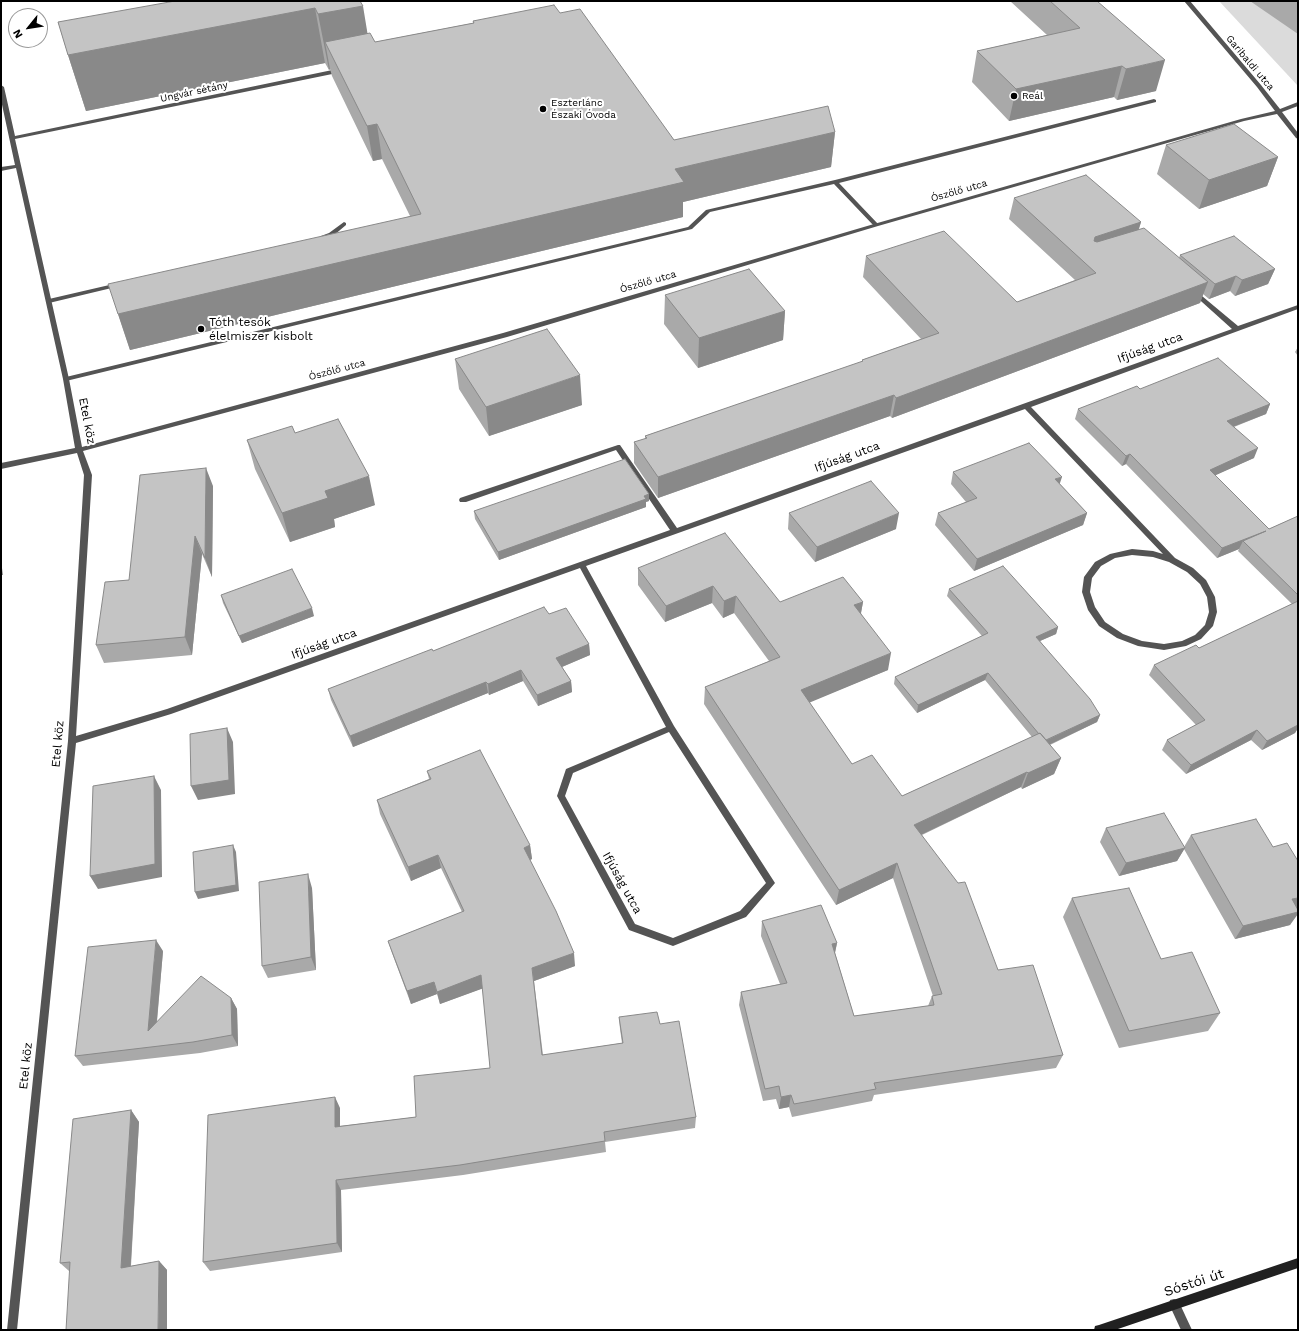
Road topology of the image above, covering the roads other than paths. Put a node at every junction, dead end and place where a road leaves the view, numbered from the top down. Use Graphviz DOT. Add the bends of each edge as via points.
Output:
graph roads {
  1 [pos="1187,1"];
  2 [pos="348,69"];
  3 [pos="1,87"];
  4 [pos="1154,101"];
  5 [pos="1298,104"];
  6 [pos="1278,112"];
  7 [pos="1298,137"];
  8 [pos="13,138"];
  9 [pos="19,166"];
  10 [pos="1,170"];
  11 [pos="835,182"];
  12 [pos="344,224"];
  13 [pos="876,225"];
  14 [pos="316,238"];
  15 [pos="126,283"];
  16 [pos="1191,290"];
  17 [pos="49,301"];
  18 [pos="1298,307"];
  19 [pos="1237,329"];
  20 [pos="66,379"];
  21 [pos="1026,406"];
  22 [pos="79,450"];
  23 [pos="1,466"];
  24 [pos="462,500"];
  25 [pos="676,531"];
  26 [pos="1172,560"];
  27 [pos="582,565"];
  28 [pos="672,728"];
  29 [pos="72,742"];
  30 [pos="1298,1263"];
  31 [pos="1174,1304"];
  32 [pos="12,1330"];
  33 [pos="1099,1330"];
  34 [pos="1187,1330"];
  1 -- 6 [label="street, Garibaldi utca"];
  2 -- 8 [label="street, Ungvár sétány"];
  3 -- 8 [label="street, Etel köz"];
  4 -- 11 [label="street"];
  5 -- 6 [label="street, Ószőlő utca"];
  6 -- 7 [label="street, Garibaldi utca"];
  6 -- 13 [label="street, Ószőlő utca"];
  8 -- 9 [label="street, Etel köz"];
  9 -- 10 [label="street"];
  9 -- 17 [label="street, Etel köz"];
  11 -- 13 [label="street"];
  11 -- 20 [label="street" via="708,211 690,228"];
  12 -- 14 [label="street" via="331,235"];
  13 -- 22 [label="street, Ószőlő utca" via="505,335"];
  15 -- 17 [label="street"];
  16 -- 19 [label="street"];
  17 -- 20 [label="street, Etel köz"];
  18 -- 19 [label="street, Ifjúság utca"];
  19 -- 21 [label="street, Ifjúság utca"];
  20 -- 22 [label="street, Etel köz"];
  21 -- 25 [label="street, Ifjúság utca"];
  21 -- 26 [label="street"];
  22 -- 23 [label="street, Ószőlő utca"];
  22 -- 29 [label="street, Etel köz" via="88,475"];
  24 -- 25 [label="street" via="618,448"];
  25 -- 27 [label="street, Ifjúság utca"];
  26 -- 26 [label="street" via="1190,570 1203,582 1211,597 1213,612 1209,626 1198,637 1183,644 1164,647 1141,644 1120,636 1102,624 1090,608 1086,592 1088,577 1098,564 1113,556 1132,552 1153,554"];
  27 -- 28 [label="street, Ifjúság utca"];
  27 -- 29 [label="street, Ifjúság utca" via="168,712"];
  28 -- 28 [label="street, Ifjúság utca" via="771,883 744,914 673,942 632,927 561,796 568,771"];
  29 -- 32 [label="street, Etel köz"];
  30 -- 31 [label="main road, Sóstói út"];
  31 -- 33 [label="main road, Sóstói út"];
  31 -- 34 [label="street"];
}
